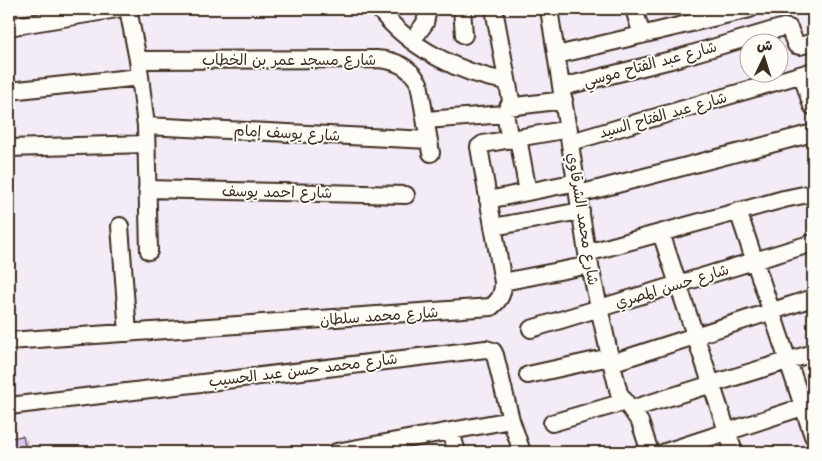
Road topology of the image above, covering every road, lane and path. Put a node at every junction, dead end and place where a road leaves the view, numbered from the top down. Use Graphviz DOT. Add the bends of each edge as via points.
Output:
graph roads {
  1 [pos="117,9"];
  2 [pos="128,9"];
  3 [pos="379,9"];
  4 [pos="428,9"];
  5 [pos="462,9"];
  6 [pos="494,9"];
  7 [pos="549,9"];
  8 [pos="634,9"];
  9 [pos="750,9"];
  10 [pos="725,12"];
  11 [pos="9,27"];
  12 [pos="464,35"];
  13 [pos="642,35"];
  14 [pos="410,39"];
  15 [pos="813,42"];
  16 [pos="557,55"];
  17 [pos="138,60"];
  18 [pos="401,65"];
  19 [pos="808,73"];
  20 [pos="140,77"];
  21 [pos="507,81"];
  22 [pos="9,91"];
  23 [pos="563,93"];
  24 [pos="812,106"];
  25 [pos="508,110"];
  26 [pos="426,120"];
  27 [pos="146,126"];
  28 [pos="813,133"];
  29 [pos="570,136"];
  30 [pos="514,139"];
  31 [pos="146,144"];
  32 [pos="430,147"];
  33 [pos="9,148"];
  34 [pos="578,188"];
  35 [pos="147,190"];
  36 [pos="528,192"];
  37 [pos="813,193"];
  38 [pos="406,195"];
  39 [pos="488,200"];
  40 [pos="581,211"];
  41 [pos="738,211"];
  42 [pos="120,226"];
  43 [pos="493,228"];
  44 [pos="661,232"];
  45 [pos="813,243"];
  46 [pos="149,251"];
  47 [pos="588,259"];
  48 [pos="755,261"];
  49 [pos="503,282"];
  50 [pos="678,284"];
  51 [pos="813,298"];
  52 [pos="599,308"];
  53 [pos="771,312"];
  54 [pos="531,329"];
  55 [pos="128,333"];
  56 [pos="695,336"];
  57 [pos="11,339"];
  58 [pos="813,353"];
  59 [pos="611,360"];
  60 [pos="787,360"];
  61 [pos="528,375"];
  62 [pos="711,384"];
  63 [pos="628,405"];
  64 [pos="808,405"];
  65 [pos="9,406"];
  66 [pos="512,420"];
  67 [pos="552,423"];
  68 [pos="451,432"];
  69 [pos="727,432"];
  70 [pos="813,436"];
  71 [pos="392,447"];
  72 [pos="336,452"];
  73 [pos="458,452"];
  74 [pos="522,452"];
  75 [pos="650,452"];
  76 [pos="665,452"];
  77 [pos="734,452"];
  1 -- 11 [label="street"];
  2 -- 17 [label="street"];
  3 -- 14 [label="street"];
  4 -- 14 [label="street" via="425,22"];
  5 -- 12 [label="street"];
  6 -- 21 [label="street"];
  7 -- 16 [label="street, شارع محمد الشرقاوي"];
  8 -- 13 [label="street"];
  9 -- 10 [label="street"];
  10 -- 13 [label="street"];
  13 -- 16 [label="street"];
  14 -- 18 [label="street"];
  14 -- 21 [label="street" via="470,73"];
  15 -- 23 [label="street, شارع عبد الفتاح موسي" via="796,45 789,28 784,27"];
  16 -- 23 [label="street, شارع محمد الشرقاوي"];
  17 -- 18 [label="street, شارع مسجد عمر بن الخطاب" via="376,58"];
  17 -- 20 [label="street"];
  18 -- 26 [label="street, شارع مسجد عمر بن الخطاب" via="413,73 419,83"];
  19 -- 24 [label="street"];
  19 -- 29 [label="street, شارع عبد الفتاح السيد"];
  20 -- 22 [label="street"];
  20 -- 27 [label="street"];
  21 -- 25 [label="street"];
  23 -- 25 [label="street"];
  23 -- 29 [label="street, شارع محمد الشرقاوي"];
  25 -- 26 [label="street"];
  25 -- 30 [label="street"];
  26 -- 32 [label="street, شارع مسجد عمر بن الخطاب"];
  27 -- 31 [label="street"];
  27 -- 32 [label="street, شارع يوسف إمام"];
  28 -- 34 [label="street"];
  29 -- 30 [label="street"];
  29 -- 34 [label="street, شارع محمد الشرقاوي"];
  30 -- 36 [label="street"];
  30 -- 39 [label="street" via="479,147"];
  31 -- 33 [label="street"];
  31 -- 35 [label="street"];
  34 -- 36 [label="street"];
  34 -- 40 [label="street, شارع محمد الشرقاوي"];
  35 -- 38 [label="street, شارع احمد يوسف"];
  35 -- 46 [label="street"];
  36 -- 39 [label="street"];
  37 -- 41 [label="street"];
  39 -- 43 [label="street"];
  40 -- 43 [label="street"];
  40 -- 47 [label="street, شارع محمد الشرقاوي"];
  41 -- 44 [label="street"];
  41 -- 48 [label="street"];
  42 -- 55 [label="street"];
  43 -- 49 [label="street"];
  44 -- 47 [label="street"];
  44 -- 50 [label="street"];
  45 -- 48 [label="street, شارع حسن المصري"];
  47 -- 49 [label="street"];
  47 -- 52 [label="street, شارع محمد الشرقاوي"];
  48 -- 50 [label="street, شارع حسن المصري"];
  48 -- 53 [label="street"];
  49 -- 55 [label="street, شارع محمد سلطان" via="499,301 486,308"];
  50 -- 52 [label="street, شارع حسن المصري"];
  50 -- 56 [label="street"];
  51 -- 53 [label="street"];
  52 -- 54 [label="street, شارع حسن المصري"];
  52 -- 59 [label="street, شارع محمد الشرقاوي"];
  53 -- 56 [label="street"];
  53 -- 60 [label="street"];
  55 -- 57 [label="street, شارع محمد سلطان"];
  56 -- 59 [label="street"];
  56 -- 62 [label="street"];
  58 -- 60 [label="street"];
  59 -- 61 [label="street"];
  59 -- 63 [label="street, شارع محمد الشرقاوي" via="616,384"];
  60 -- 62 [label="street"];
  60 -- 64 [label="street"];
  62 -- 63 [label="street"];
  62 -- 69 [label="street"];
  63 -- 67 [label="street"];
  63 -- 75 [label="street, شارع محمد الشرقاوي" via="640,422"];
  64 -- 69 [label="street"];
  64 -- 70 [label="street"];
  65 -- 66 [label="street, شارع محمد حسن عبد الحسيب" via="486,349 496,355"];
  66 -- 68 [label="street"];
  66 -- 74 [label="street, شارع محمد حسن عبد الحسيب"];
  68 -- 71 [label="street"];
  68 -- 73 [label="street"];
  69 -- 76 [label="street"];
  69 -- 77 [label="street"];
  71 -- 72 [label="street"];
}
